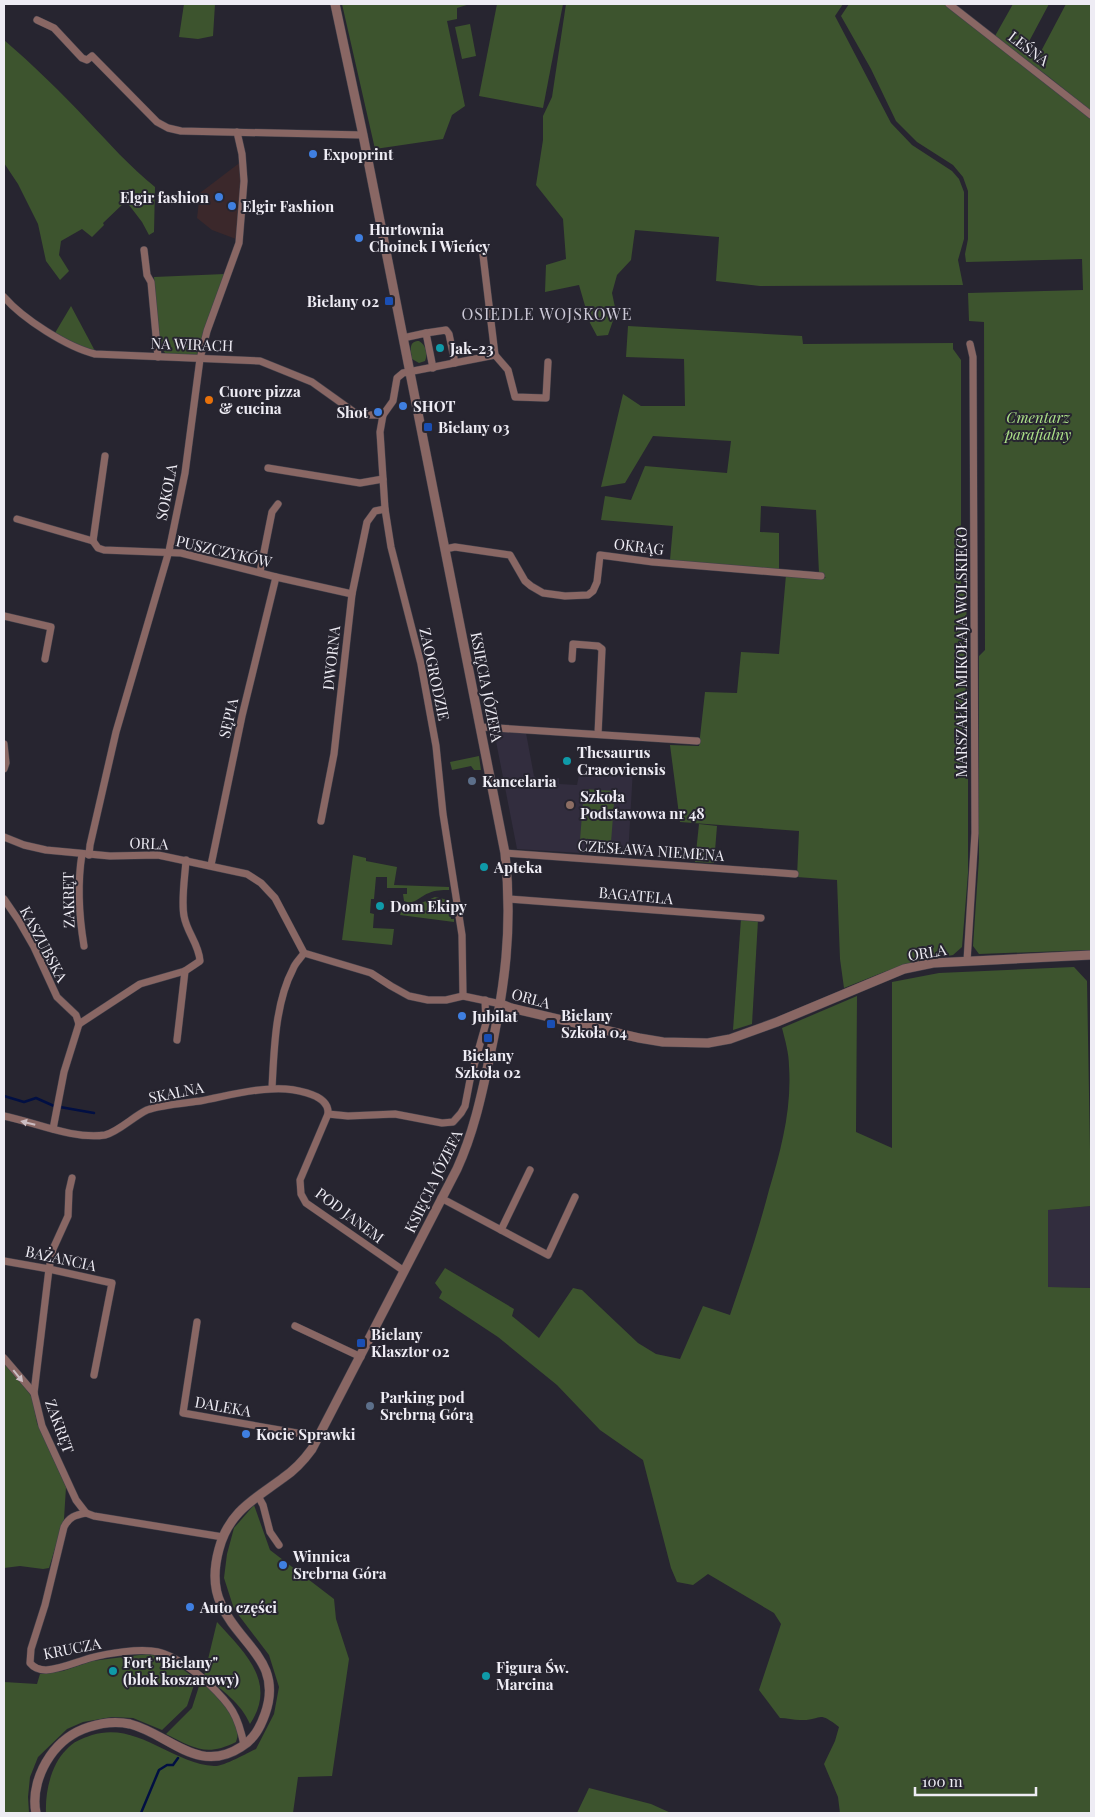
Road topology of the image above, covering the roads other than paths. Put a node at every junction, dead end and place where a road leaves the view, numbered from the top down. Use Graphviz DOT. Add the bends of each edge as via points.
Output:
graph roads {
  1 [pos="335,4"];
  2 [pos="950,4"];
  3 [pos="37,20"];
  4 [pos="1091,115"];
  5 [pos="237,132"];
  6 [pos="363,135"];
  7 [pos="144,250"];
  8 [pos="482,255"];
  9 [pos="4,297"];
  10 [pos="426,333"];
  11 [pos="403,338"];
  12 [pos="970,344"];
  13 [pos="495,355"];
  14 [pos="158,357"];
  15 [pos="200,359"];
  16 [pos="548,362"];
  17 [pos="455,364"];
  18 [pos="433,368"];
  19 [pos="409,371"];
  20 [pos="383,415"];
  21 [pos="105,456"];
  22 [pos="268,468"];
  23 [pos="383,479"];
  24 [pos="278,504"];
  25 [pos="385,509"];
  26 [pos="17,519"];
  27 [pos="93,541"];
  28 [pos="445,549"];
  29 [pos="169,551"];
  30 [pos="260,572"];
  31 [pos="821,576"];
  32 [pos="276,577"];
  33 [pos="352,594"];
  34 [pos="4,616"];
  35 [pos="45,659"];
  36 [pos="572,660"];
  37 [pos="481,727"];
  38 [pos="598,734"];
  39 [pos="697,741"];
  40 [pos="4,744"];
  41 [pos="5,766"];
  42 [pos="321,821"];
  43 [pos="4,837"];
  44 [pos="506,853"];
  45 [pos="86,854"];
  46 [pos="186,860"];
  47 [pos="210,866"];
  48 [pos="795,874"];
  49 [pos="4,899"];
  50 [pos="509,899"];
  51 [pos="762,918"];
  52 [pos="84,946"];
  53 [pos="304,953"];
  54 [pos="1091,955"];
  55 [pos="967,961"];
  56 [pos="185,971"];
  57 [pos="463,996"];
  58 [pos="485,1000"];
  59 [pos="501,1004"];
  60 [pos="79,1024"];
  61 [pos="177,1040"];
  62 [pos="272,1088"];
  63 [pos="328,1114"];
  64 [pos="4,1116"];
  65 [pos="52,1128"];
  66 [pos="530,1170"];
  67 [pos="72,1178"];
  68 [pos="575,1197"];
  69 [pos="441,1198"];
  70 [pos="501,1230"];
  71 [pos="4,1261"];
  72 [pos="49,1269"];
  73 [pos="404,1272"];
  74 [pos="197,1322"];
  75 [pos="295,1326"];
  76 [pos="361,1357"];
  77 [pos="4,1358"];
  78 [pos="94,1375"];
  79 [pos="34,1393"];
  80 [pos="320,1437"];
  81 [pos="258,1496"];
  82 [pos="86,1513"];
  83 [pos="223,1537"];
  84 [pos="279,1544"];
  85 [pos="244,1745"];
  86 [pos="36,1813"];
  1 -- 6 [label="street, KSIĘCIA JÓZEFA"];
  2 -- 4 [label="street, LEŚNA"];
  3 -- 5 [label="street" via="54,28 82,58 87,60 92,56 158,122 168,128"];
  5 -- 6 [label="street"];
  5 -- 15 [label="street, SOKOLA" via="244,181 239,243"];
  6 -- 11 [label="street, KSIĘCIA JÓZEFA"];
  7 -- 14 [label="street" via="151,282"];
  8 -- 13 [label="street"];
  9 -- 14 [label="street, NA WIRACH" via="21,314 83,351"];
  10 -- 11 [label="street"];
  10 -- 17 [label="street" via="446,330"];
  10 -- 18 [label="street"];
  11 -- 19 [label="street, KSIĘCIA JÓZEFA"];
  12 -- 55 [label="street, MARSZAŁKA MIKOŁAJA WOLSKIEGO" via="973,366 975,833"];
  13 -- 16 [label="street" via="508,370 515,397 546,398"];
  13 -- 17 [label="street"];
  14 -- 15 [label="street, NA WIRACH"];
  15 -- 20 [label="street, NA WIRACH" via="269,363 312,382 354,412"];
  15 -- 29 [label="street, SOKOLA" via="185,473"];
  17 -- 18 [label="street"];
  18 -- 19 [label="street"];
  19 -- 20 [label="street, ZAOGRODZIE" via="397,378 392,401"];
  19 -- 28 [label="street, KSIĘCIA JÓZEFA"];
  20 -- 23 [label="street, ZAOGRODZIE" via="380,432"];
  21 -- 27 [label="street"];
  22 -- 23 [label="street" via="360,483"];
  23 -- 25 [label="street, ZAOGRODZIE"];
  24 -- 30 [label="street" via="272,512"];
  25 -- 33 [label="street, DWORNA" via="375,511 367,522"];
  25 -- 57 [label="street, ZAOGRODZIE" via="391,547 421,664 436,746 462,935"];
  26 -- 27 [label="street, PUSZCZYKÓW"];
  27 -- 29 [label="street, PUSZCZYKÓW" via="104,550"];
  28 -- 31 [label="street, OKRĄG" via="455,547 510,556 525,581 543,592 558,596 593,591 600,555"];
  28 -- 37 [label="street, KSIĘCIA JÓZEFA"];
  29 -- 30 [label="street, PUSZCZYKÓW"];
  29 -- 45 [label="street, SOKOLA" via="116,732"];
  30 -- 32 [label="street, PUSZCZYKÓW"];
  32 -- 33 [label="street, PUSZCZYKÓW"];
  32 -- 47 [label="street, SĘPIA"];
  33 -- 42 [label="street, DWORNA" via="334,754"];
  34 -- 35 [label="street" via="51,627"];
  36 -- 38 [label="street" via="573,644 602,649"];
  37 -- 38 [label="street"];
  37 -- 44 [label="street, KSIĘCIA JÓZEFA"];
  38 -- 39 [label="street"];
  40 -- 41 [label="street"];
  43 -- 45 [label="street, ORLA" via="24,845"];
  44 -- 48 [label="street, CZESŁAWA NIEMENA"];
  44 -- 50 [label="street, KSIĘCIA JÓZEFA"];
  45 -- 46 [label="street, ORLA" via="158,855"];
  45 -- 52 [label="street, ZAKRĘT" via="80,896"];
  46 -- 47 [label="street, ORLA"];
  46 -- 56 [label="street" via="184,914 188,931 200,950 200,961"];
  47 -- 53 [label="street, ORLA" via="247,874 261,883 275,898"];
  49 -- 60 [label="street, KASZUBSKA" via="34,947 56,997 76,1014"];
  50 -- 51 [label="street, BAGATELA"];
  50 -- 59 [label="street, KSIĘCIA JÓZEFA" via="507,962"];
  53 -- 57 [label="street, ORLA" via="371,972 409,996 446,1000"];
  53 -- 62 [label="street" via="293,968 282,1000"];
  54 -- 55 [label="street, ORLA"];
  55 -- 59 [label="street, ORLA" via="904,969 777,1022 730,1039 708,1043 639,1038"];
  56 -- 60 [label="street" via="140,984"];
  56 -- 61 [label="street"];
  57 -- 58 [label="street, ORLA"];
  58 -- 59 [label="street, ORLA"];
  58 -- 63 [label="street" via="486,1023 465,1106 453,1122 442,1124 394,1114"];
  59 -- 69 [label="street, KSIĘCIA JÓZEFA" via="476,1121"];
  60 -- 65 [label="street"];
  62 -- 63 [label="street" via="317,1096 326,1105"];
  62 -- 65 [label="street, SKALNA" via="149,1109 107,1134 87,1136"];
  63 -- 73 [label="street, POD JANEM" via="300,1180 301,1194 306,1203"];
  65 -- 64 [label="street, SKALNA, one-way"];
  66 -- 70 [label="street"];
  67 -- 72 [label="street, ZAKRĘT" via="68,1216 53,1249"];
  68 -- 70 [label="street" via="548,1255"];
  69 -- 70 [label="street"];
  69 -- 73 [label="street, KSIĘCIA JÓZEFA"];
  71 -- 72 [label="street, BAŻANCIA"];
  72 -- 78 [label="street, BAŻANCIA" via="112,1283"];
  72 -- 79 [label="street, ZAKRĘT"];
  73 -- 76 [label="street, KSIĘCIA JÓZEFA"];
  74 -- 80 [label="street, DALEKA" via="182,1413"];
  75 -- 76 [label="street"];
  76 -- 80 [label="street, KSIĘCIA JÓZEFA"];
  77 -- 79 [label="street, one-way"];
  79 -- 82 [label="street, ZAKRĘT" via="42,1426 76,1500"];
  80 -- 81 [label="street, KSIĘCIA JÓZEFA" via="301,1463"];
  81 -- 83 [label="street, KSIĘCIA JÓZEFA" via="232,1519"];
  81 -- 84 [label="street" via="270,1532"];
  82 -- 83 [label="street"];
  82 -- 85 [label="street, KRUCZA" via="68,1518 64,1527 30,1662 47,1670 118,1653 145,1650 166,1654 203,1678 225,1699 239,1723"];
  83 -- 85 [label="street, KSIĘCIA JÓZEFA" via="214,1575 218,1597 225,1612 260,1658 269,1685 268,1705 259,1730"];
  85 -- 86 [label="street, KSIĘCIA JÓZEFA" via="229,1754 205,1757 127,1724 108,1723 85,1728 55,1749 43,1766 36,1787"];
}
